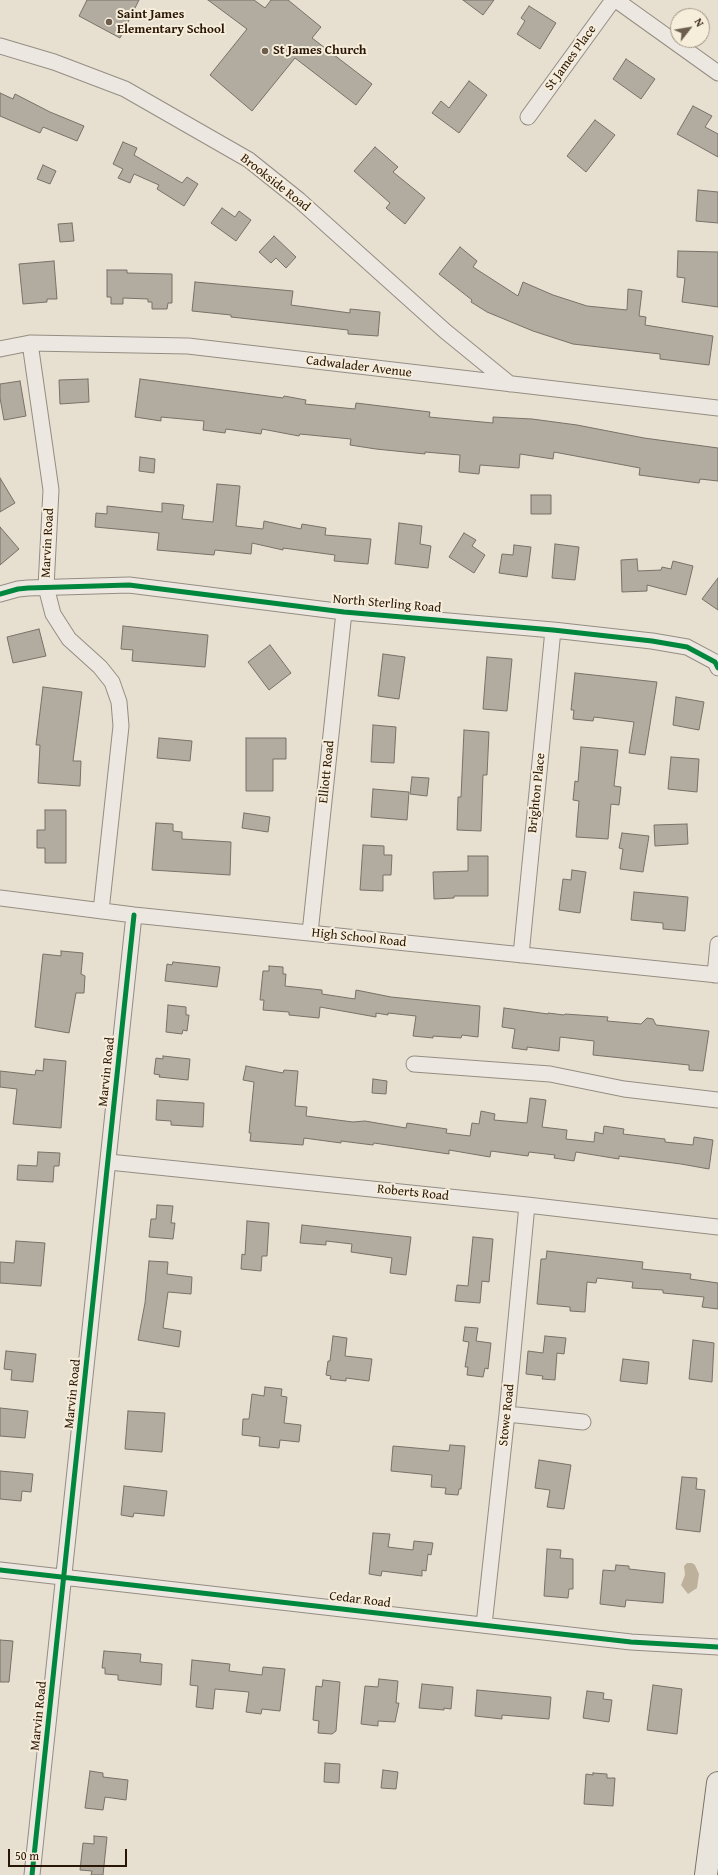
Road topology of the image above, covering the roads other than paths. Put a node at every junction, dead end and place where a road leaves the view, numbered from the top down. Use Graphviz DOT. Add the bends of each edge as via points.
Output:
graph roads {
  1 [pos="614,0"];
  2 [pos="0,46"];
  3 [pos="718,73"];
  4 [pos="528,117"];
  5 [pos="30,343"];
  6 [pos="0,349"];
  7 [pos="510,384"];
  8 [pos="718,408"];
  9 [pos="46,587"];
  10 [pos="0,594"];
  11 [pos="344,612"];
  12 [pos="553,630"];
  13 [pos="718,668"];
  14 [pos="0,898"];
  15 [pos="101,911"];
  16 [pos="134,915"];
  17 [pos="310,933"];
  18 [pos="718,944"];
  19 [pos="521,955"];
  20 [pos="716,975"];
  21 [pos="414,1064"];
  22 [pos="718,1100"];
  23 [pos="109,1162"];
  24 [pos="527,1205"];
  25 [pos="718,1227"];
  26 [pos="507,1414"];
  27 [pos="583,1422"];
  28 [pos="0,1570"];
  29 [pos="65,1576"];
  30 [pos="484,1625"];
  31 [pos="718,1647"];
  32 [pos="718,1783"];
  33 [pos="32,1875"];
  34 [pos="706,1875"];
  1 -- 3 [label="street"];
  1 -- 4 [label="street, St James Place"];
  2 -- 7 [label="street, Brookside Road" via="54,62 125,89 249,160 299,200 445,331"];
  5 -- 6 [label="street, Cadwalader Avenue"];
  5 -- 7 [label="street, Cadwalader Avenue" via="188,346"];
  5 -- 9 [label="street, Marvin Road" via="51,490"];
  7 -- 8 [label="street, Cadwalader Avenue"];
  9 -- 10 [label="street, North Sterling Road" via="18,589"];
  9 -- 11 [label="street, North Sterling Road" via="129,585"];
  9 -- 15 [label="street, Marvin Road" via="53,614 69,639 100,667 112,682 119,702 121,726"];
  11 -- 12 [label="street, North Sterling Road"];
  11 -- 17 [label="street, Elliott Road"];
  12 -- 13 [label="street, North Sterling Road" via="652,641 687,648 715,662"];
  12 -- 19 [label="street, Brighton Place"];
  14 -- 15 [label="street, High School Road"];
  15 -- 16 [label="street, High School Road"];
  16 -- 17 [label="street, High School Road"];
  16 -- 23 [label="street, Marvin Road"];
  17 -- 19 [label="street, High School Road"];
  18 -- 20 [label="street"];
  19 -- 20 [label="street, High School Road"];
  21 -- 22 [label="street" via="550,1074 624,1089"];
  23 -- 24 [label="street, Roberts Road"];
  23 -- 29 [label="street, Marvin Road"];
  24 -- 25 [label="street, Roberts Road"];
  24 -- 26 [label="street, Stowe Road"];
  26 -- 27 [label="street"];
  26 -- 30 [label="street, Stowe Road"];
  28 -- 29 [label="street, Cedar Road"];
  29 -- 30 [label="street, Cedar Road"];
  29 -- 33 [label="street, Marvin Road"];
  30 -- 31 [label="street, Cedar Road" via="631,1642"];
  32 -- 34 [label="main road"];
}
